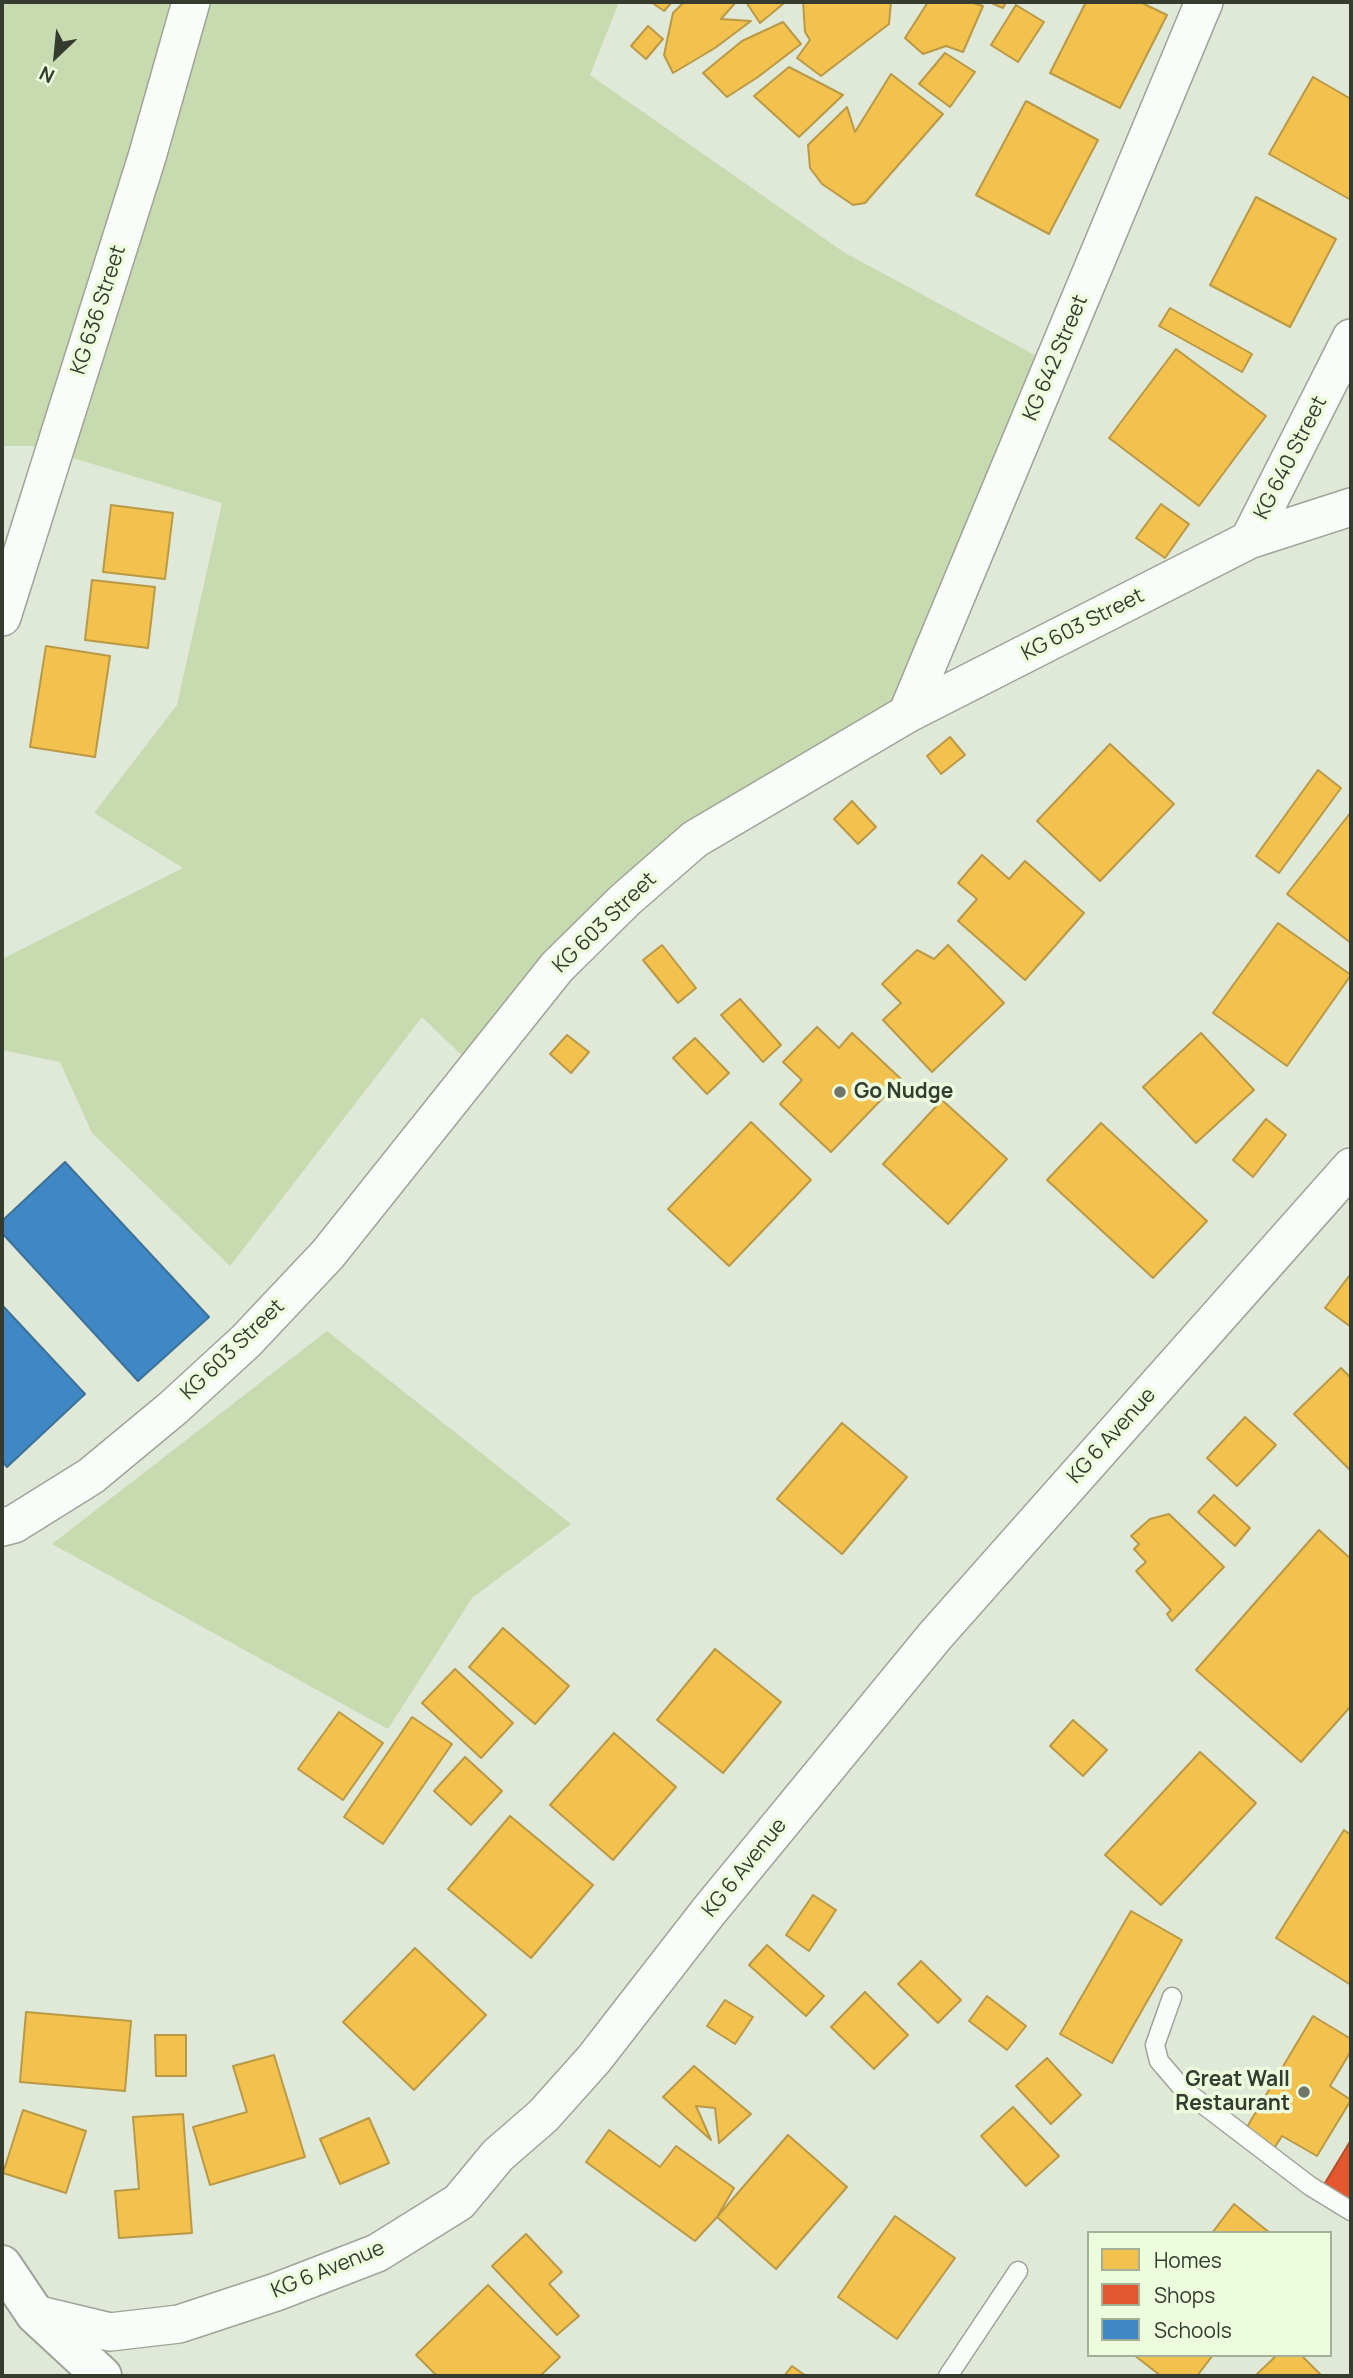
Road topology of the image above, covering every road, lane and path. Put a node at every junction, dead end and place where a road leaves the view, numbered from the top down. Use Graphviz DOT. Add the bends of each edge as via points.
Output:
graph roads {
  1 [pos="191,2"];
  2 [pos="1204,2"];
  3 [pos="1351,338"];
  4 [pos="1351,508"];
  5 [pos="1249,540"];
  6 [pos="5,598"];
  7 [pos="907,714"];
  8 [pos="1351,1167"];
  9 [pos="2,1527"];
  10 [pos="1172,1997"];
  11 [pos="1351,2211"];
  12 [pos="2,2265"];
  13 [pos="1018,2271"];
  14 [pos="18,2314"];
  15 [pos="102,2376"];
  16 [pos="948,2376"];
  1 -- 6 [label="street, KG 636 Street" via="147,157"];
  2 -- 7 [label="street, KG 642 Street"];
  3 -- 5 [label="street, KG 640 Street"];
  4 -- 5 [label="street, KG 603 Street"];
  5 -- 7 [label="street, KG 603 Street"];
  7 -- 9 [label="street, KG 603 Street" via="695,839 625,900 557,967 328,1254 246,1341 91,1476"];
  8 -- 14 [label="street, KG 6 Avenue" via="934,1636 594,2059 543,2116 498,2155 459,2202 377,2253 179,2324 110,2332"];
  10 -- 11 [label="lane" via="1155,2045 1159,2061 1183,2089 1310,2186"];
  12 -- 14 [label="main road"];
  13 -- 16 [label="lane"];
  14 -- 15 [label="main road"];
}
